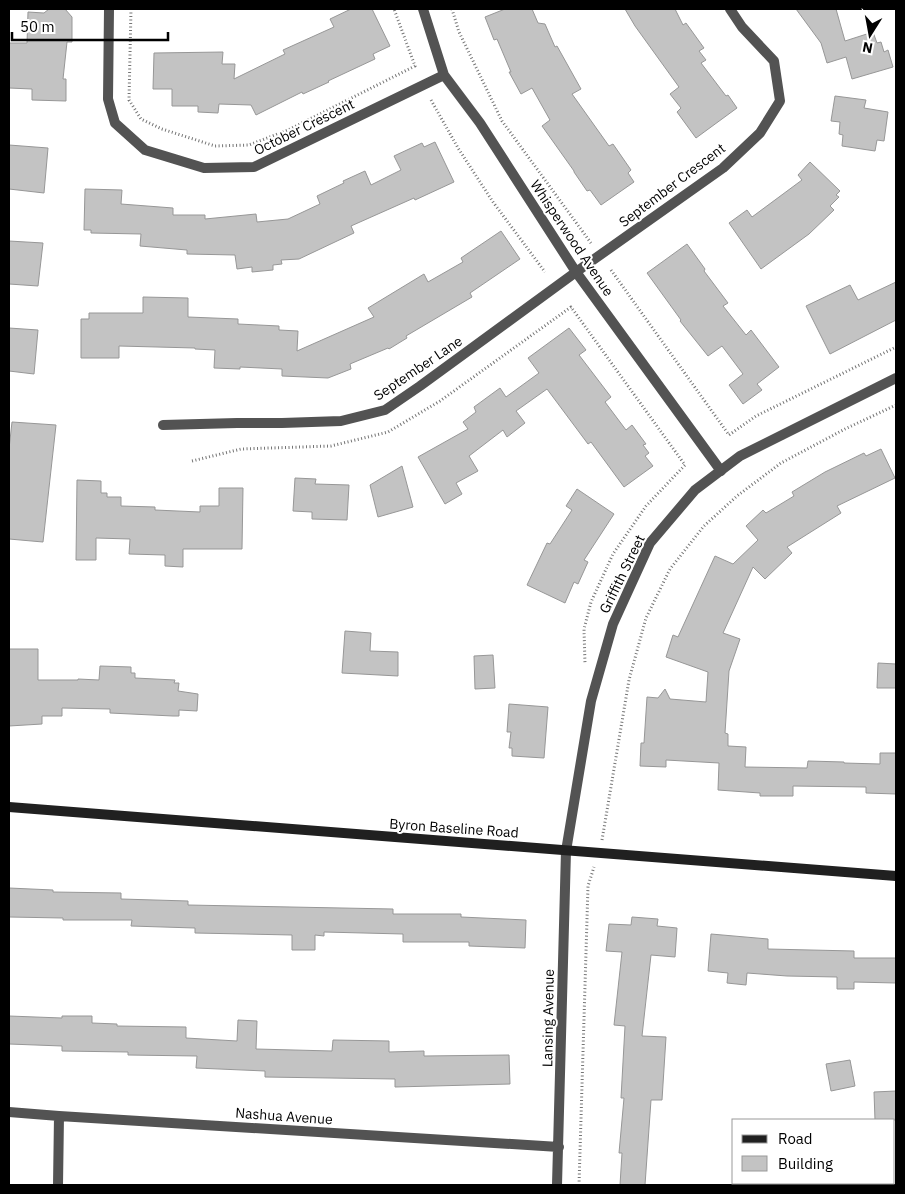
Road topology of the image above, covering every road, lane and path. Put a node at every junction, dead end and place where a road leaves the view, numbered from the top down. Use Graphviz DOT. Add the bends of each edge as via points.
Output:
graph roads {
  1 [pos="109,9"];
  2 [pos="131,9"];
  3 [pos="394,9"];
  4 [pos="423,9"];
  5 [pos="452,9"];
  6 [pos="730,9"];
  7 [pos="444,74"];
  8 [pos="431,100"];
  9 [pos="591,243"];
  10 [pos="611,270"];
  11 [pos="545,272"];
  12 [pos="576,272"];
  13 [pos="896,347"];
  14 [pos="896,378"];
  15 [pos="896,405"];
  16 [pos="163,425"];
  17 [pos="192,461"];
  18 [pos="720,470"];
  19 [pos="585,671"];
  20 [pos="9,807"];
  21 [pos="566,850"];
  22 [pos="600,853"];
  23 [pos="896,876"];
  24 [pos="9,1112"];
  25 [pos="59,1116"];
  26 [pos="559,1147"];
  27 [pos="58,1185"];
  28 [pos="557,1185"];
  29 [pos="579,1185"];
  1 -- 7 [label="street, October Crescent" via="108,99 115,122 145,150 204,168 254,167"];
  2 -- 3 [label="path" via="128,100 141,119 162,130 215,146 249,145 288,130 415,66"];
  4 -- 7 [label="street, Whisperwood Avenue"];
  5 -- 9 [label="path" via="459,32 502,121"];
  6 -- 12 [label="street, September Crescent" via="774,61 780,101 760,133 723,168"];
  7 -- 12 [label="street, Whisperwood Avenue" via="480,123"];
  8 -- 11 [label="path" via="493,202"];
  10 -- 13 [label="path" via="729,435 756,416"];
  12 -- 16 [label="street, September Lane" via="385,410 341,421"];
  12 -- 18 [label="street, Whisperwood Avenue"];
  14 -- 18 [label="street, Griffith Street" via="740,456"];
  15 -- 22 [label="path" via="781,463 704,526 670,569 646,618 629,680"];
  17 -- 19 [label="path" via="241,448 331,446 388,432 440,401 571,307 685,465 646,506 613,554 584,628"];
  18 -- 21 [label="street, Griffith Street" via="695,490 650,543 613,624 591,701"];
  20 -- 21 [label="main road, Byron Baseline Road"];
  21 -- 22 [label="main road, Byron Baseline Road"];
  21 -- 26 [label="street, Lansing Avenue"];
  22 -- 23 [label="main road, Byron Baseline Road"];
  22 -- 29 [label="path" via="588,886"];
  24 -- 25 [label="street, Nashua Avenue"];
  25 -- 26 [label="street, Nashua Avenue"];
  25 -- 27 [label="street"];
  26 -- 28 [label="street, Lansing Avenue"];
}
